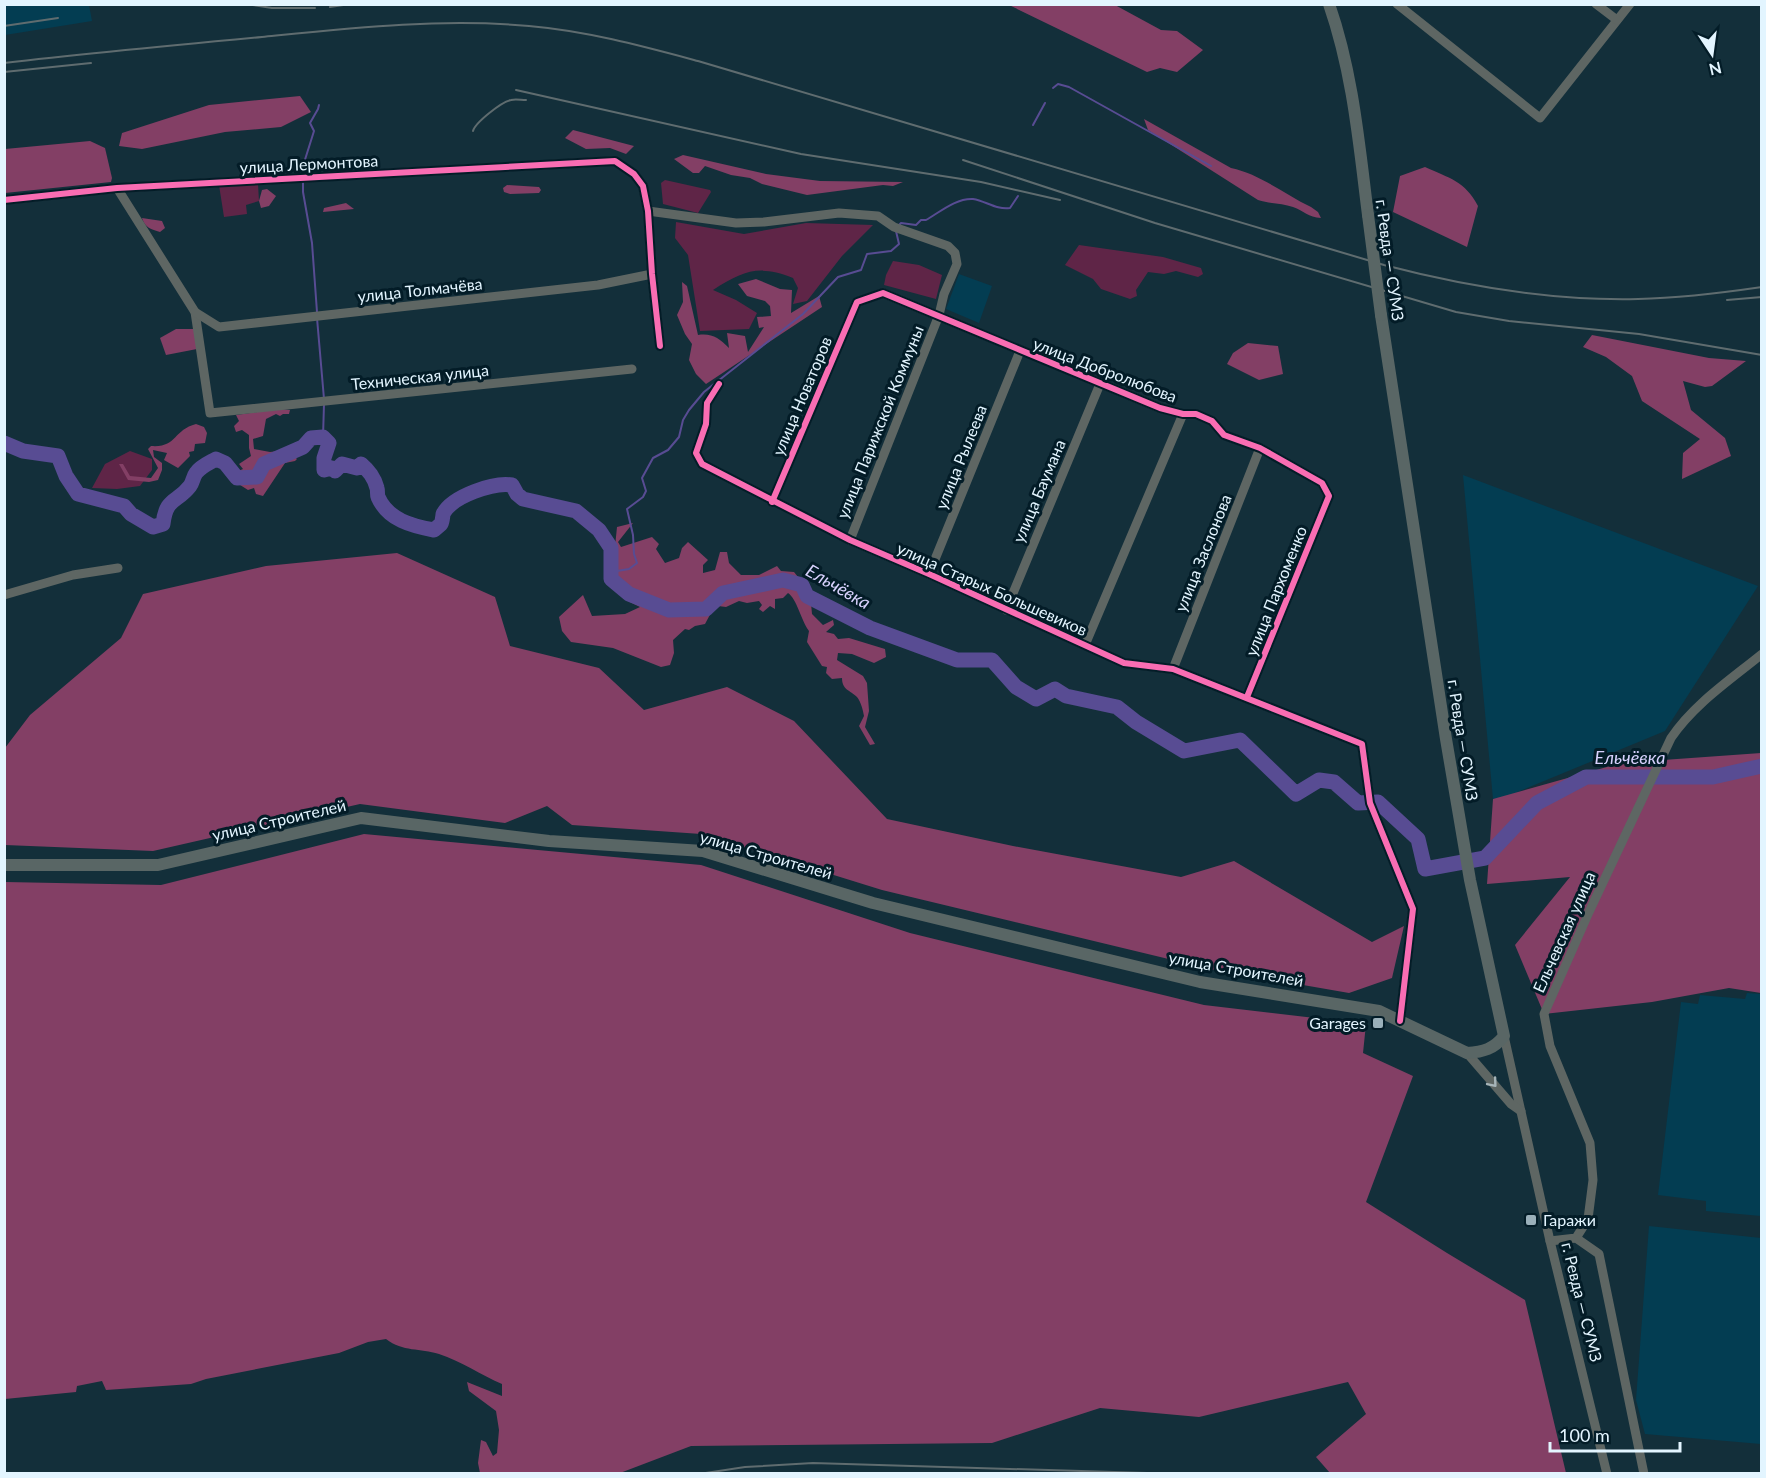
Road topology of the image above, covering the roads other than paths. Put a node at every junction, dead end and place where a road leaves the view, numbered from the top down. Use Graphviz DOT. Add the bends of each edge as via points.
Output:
graph roads {
  1 [pos="1329,4"];
  2 [pos="1397,4"];
  3 [pos="1596,4"];
  4 [pos="1630,4"];
  5 [pos="1617,20"];
  6 [pos="117,188"];
  7 [pos="4,200"];
  8 [pos="648,211"];
  9 [pos="652,274"];
  10 [pos="857,302"];
  11 [pos="195,312"];
  12 [pos="939,315"];
  13 [pos="660,346"];
  14 [pos="1020,351"];
  15 [pos="632,369"];
  16 [pos="719,384"];
  17 [pos="1100,384"];
  18 [pos="1183,414"];
  19 [pos="1260,448"];
  20 [pos="1329,496"];
  21 [pos="772,502"];
  22 [pos="850,540"];
  23 [pos="118,568"];
  24 [pos="929,574"];
  25 [pos="4,595"];
  26 [pos="1006,610"];
  27 [pos="1085,645"];
  28 [pos="1761,654"];
  29 [pos="1173,669"];
  30 [pos="1247,697"];
  31 [pos="4,865"];
  32 [pos="1400,1021"];
  33 [pos="1504,1036"];
  34 [pos="1467,1053"];
  35 [pos="1521,1112"];
  36 [pos="1576,1238"];
  37 [pos="1550,1241"];
  38 [pos="1607,1473"];
  39 [pos="1644,1473"];
  1 -- 33 [label="main road, г. Ревда — СУМЗ, bridge" via="1352,88 1381,315 1446,739"];
  2 -- 5 [label="street" via="1540,118"];
  3 -- 5 [label="street"];
  4 -- 5 [label="street"];
  6 -- 7 [label="street, улица Лермонтова"];
  6 -- 8 [label="street, улица Лермонтова" via="615,161 641,181"];
  6 -- 11 [label="street"];
  8 -- 9 [label="street"];
  8 -- 12 [label="street, улица Парижской Коммуны" via="736,223 839,213 878,216 894,227 948,246 955,253 957,264"];
  9 -- 11 [label="street, улица Толмачёва" via="598,285 219,327"];
  9 -- 13 [label="street"];
  10 -- 12 [label="street, улица Добролюбова" via="883,293"];
  10 -- 21 [label="street, улица Новаторов"];
  11 -- 15 [label="street, Техническая улица" via="210,413"];
  12 -- 14 [label="street, улица Добролюбова"];
  12 -- 22 [label="street, улица Парижской Коммуны"];
  14 -- 17 [label="street, улица Добролюбова"];
  14 -- 24 [label="street, улица Рылеева"];
  16 -- 21 [label="street, улица Старых Большевиков" via="706,403 706,424 697,458"];
  17 -- 18 [label="street, улица Добролюбова"];
  17 -- 26 [label="street, улица Баумана"];
  18 -- 19 [label="street, улица Добролюбова" via="1204,417 1224,435"];
  18 -- 27 [label="street"];
  19 -- 20 [label="street, улица Добролюбова" via="1322,483"];
  19 -- 29 [label="street, улица Заслонова"];
  20 -- 30 [label="street, улица Пархоменко"];
  21 -- 22 [label="street, улица Старых Большевиков"];
  22 -- 24 [label="street, улица Старых Большевиков"];
  23 -- 25 [label="street" via="73,575"];
  24 -- 26 [label="street, улица Старых Большевиков"];
  26 -- 27 [label="street, улица Старых Большевиков"];
  27 -- 29 [label="street, улица Старых Большевиков" via="1124,663"];
  28 -- 36 [label="street, Ельчевская улица" via="1680,724 1671,738 1544,1014 1550,1046 1590,1143 1593,1180 1588,1220"];
  29 -- 30 [label="street, улица Старых Большевиков"];
  30 -- 32 [label="street, улица Старых Большевиков" via="1362,744 1370,803 1413,909"];
  31 -- 32 [label="main road, улица Строителей" via="158,865 361,818 549,841 703,851 873,903 1200,982 1379,1011"];
  32 -- 34 [label="main road, улица Строителей"];
  33 -- 34 [label="main road" via="1490,1049"];
  33 -- 35 [label="street, г. Ревда — СУМЗ"];
  34 -- 35 [label="street, улица Строителей, one-way"];
  35 -- 37 [label="street, г. Ревда — СУМЗ"];
  36 -- 37 [label="street"];
  36 -- 39 [label="street" via="1599,1254"];
  37 -- 38 [label="street, г. Ревда — СУМЗ"];
}
